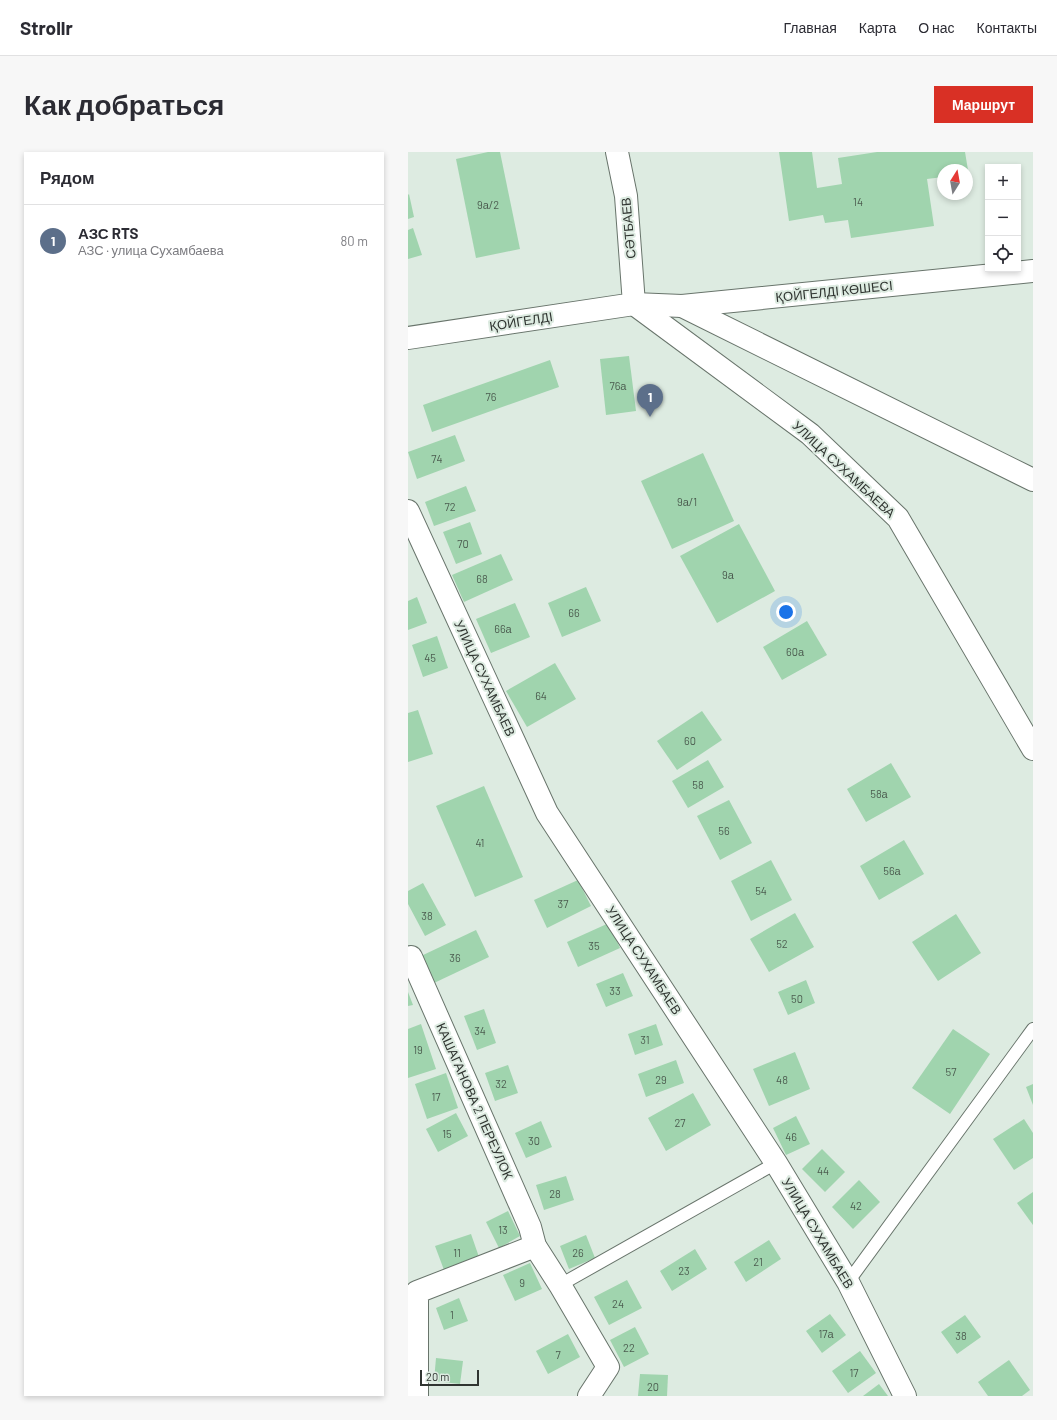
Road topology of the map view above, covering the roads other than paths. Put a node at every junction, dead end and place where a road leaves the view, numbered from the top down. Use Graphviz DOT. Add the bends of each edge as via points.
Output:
graph roads {
  1 [pos="617,152"];
  2 [pos="1033,271"];
  3 [pos="634,304"];
  4 [pos="682,306"];
  5 [pos="408,338"];
  6 [pos="1033,480"];
  7 [pos="408,510"];
  8 [pos="1033,749"];
  9 [pos="411,957"];
  10 [pos="1033,1029"];
  11 [pos="776,1163"];
  12 [pos="535,1246"];
  13 [pos="848,1282"];
  14 [pos="560,1284"];
  15 [pos="418,1396"];
  16 [pos="589,1396"];
  17 [pos="905,1396"];
  1 -- 3 [label="street, СӘТБАЕВ" via="626,196"];
  2 -- 4 [label="street, ҚОЙГЕЛДІ КӨШЕСІ"];
  3 -- 4 [label="street, ҚОЙГЕЛДІ КӨШЕСІ"];
  3 -- 5 [label="street, ҚОЙГЕЛДІ"];
  3 -- 8 [label="street, УЛИЦА СУХАМБАЕВА" via="810,434 898,518"];
  4 -- 6 [label="street"];
  7 -- 11 [label="street, УЛИЦА СУХАМБАЕВ" via="547,812"];
  9 -- 12 [label="street, КАШАГАНОВА 2 ПЕРЕУЛОК" via="530,1227"];
  10 -- 13 [label="lane"];
  11 -- 13 [label="street, УЛИЦА СУХАМБАЕВ"];
  11 -- 14 [label="lane"];
  12 -- 14 [label="street, КАШАГАНОВА 2 ПЕРЕУЛОК"];
  12 -- 15 [label="street" via="416,1292"];
  13 -- 17 [label="street, УЛИЦА СУХАМБАЕВ"];
  14 -- 16 [label="street, КАШАГАНОВА 2 ПЕРЕУЛОК" via="608,1367"];
}
